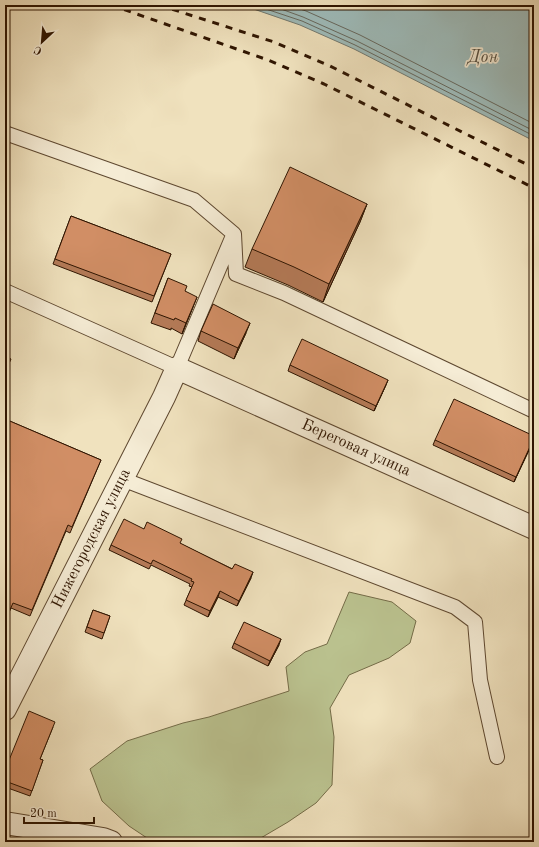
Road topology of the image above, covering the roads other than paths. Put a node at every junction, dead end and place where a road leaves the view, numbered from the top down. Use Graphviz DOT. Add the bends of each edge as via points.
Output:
graph roads {
  1 [pos="5,133"];
  2 [pos="234,234"];
  3 [pos="5,291"];
  4 [pos="177,368"];
  5 [pos="534,410"];
  6 [pos="122,479"];
  7 [pos="534,528"];
  8 [pos="5,709"];
  9 [pos="497,758"];
  10 [pos="5,823"];
  11 [pos="111,842"];
  1 -- 2 [label="lane" via="194,200"];
  2 -- 4 [label="lane"];
  2 -- 5 [label="lane" via="236,274 284,293"];
  3 -- 4 [label="lane"];
  4 -- 6 [label="street, Нижегородская улица"];
  4 -- 7 [label="street, Береговая улица"];
  6 -- 8 [label="street, Нижегородская улица"];
  6 -- 9 [label="lane" via="455,607 475,622 480,680"];
  10 -- 11 [label="street"];
}
